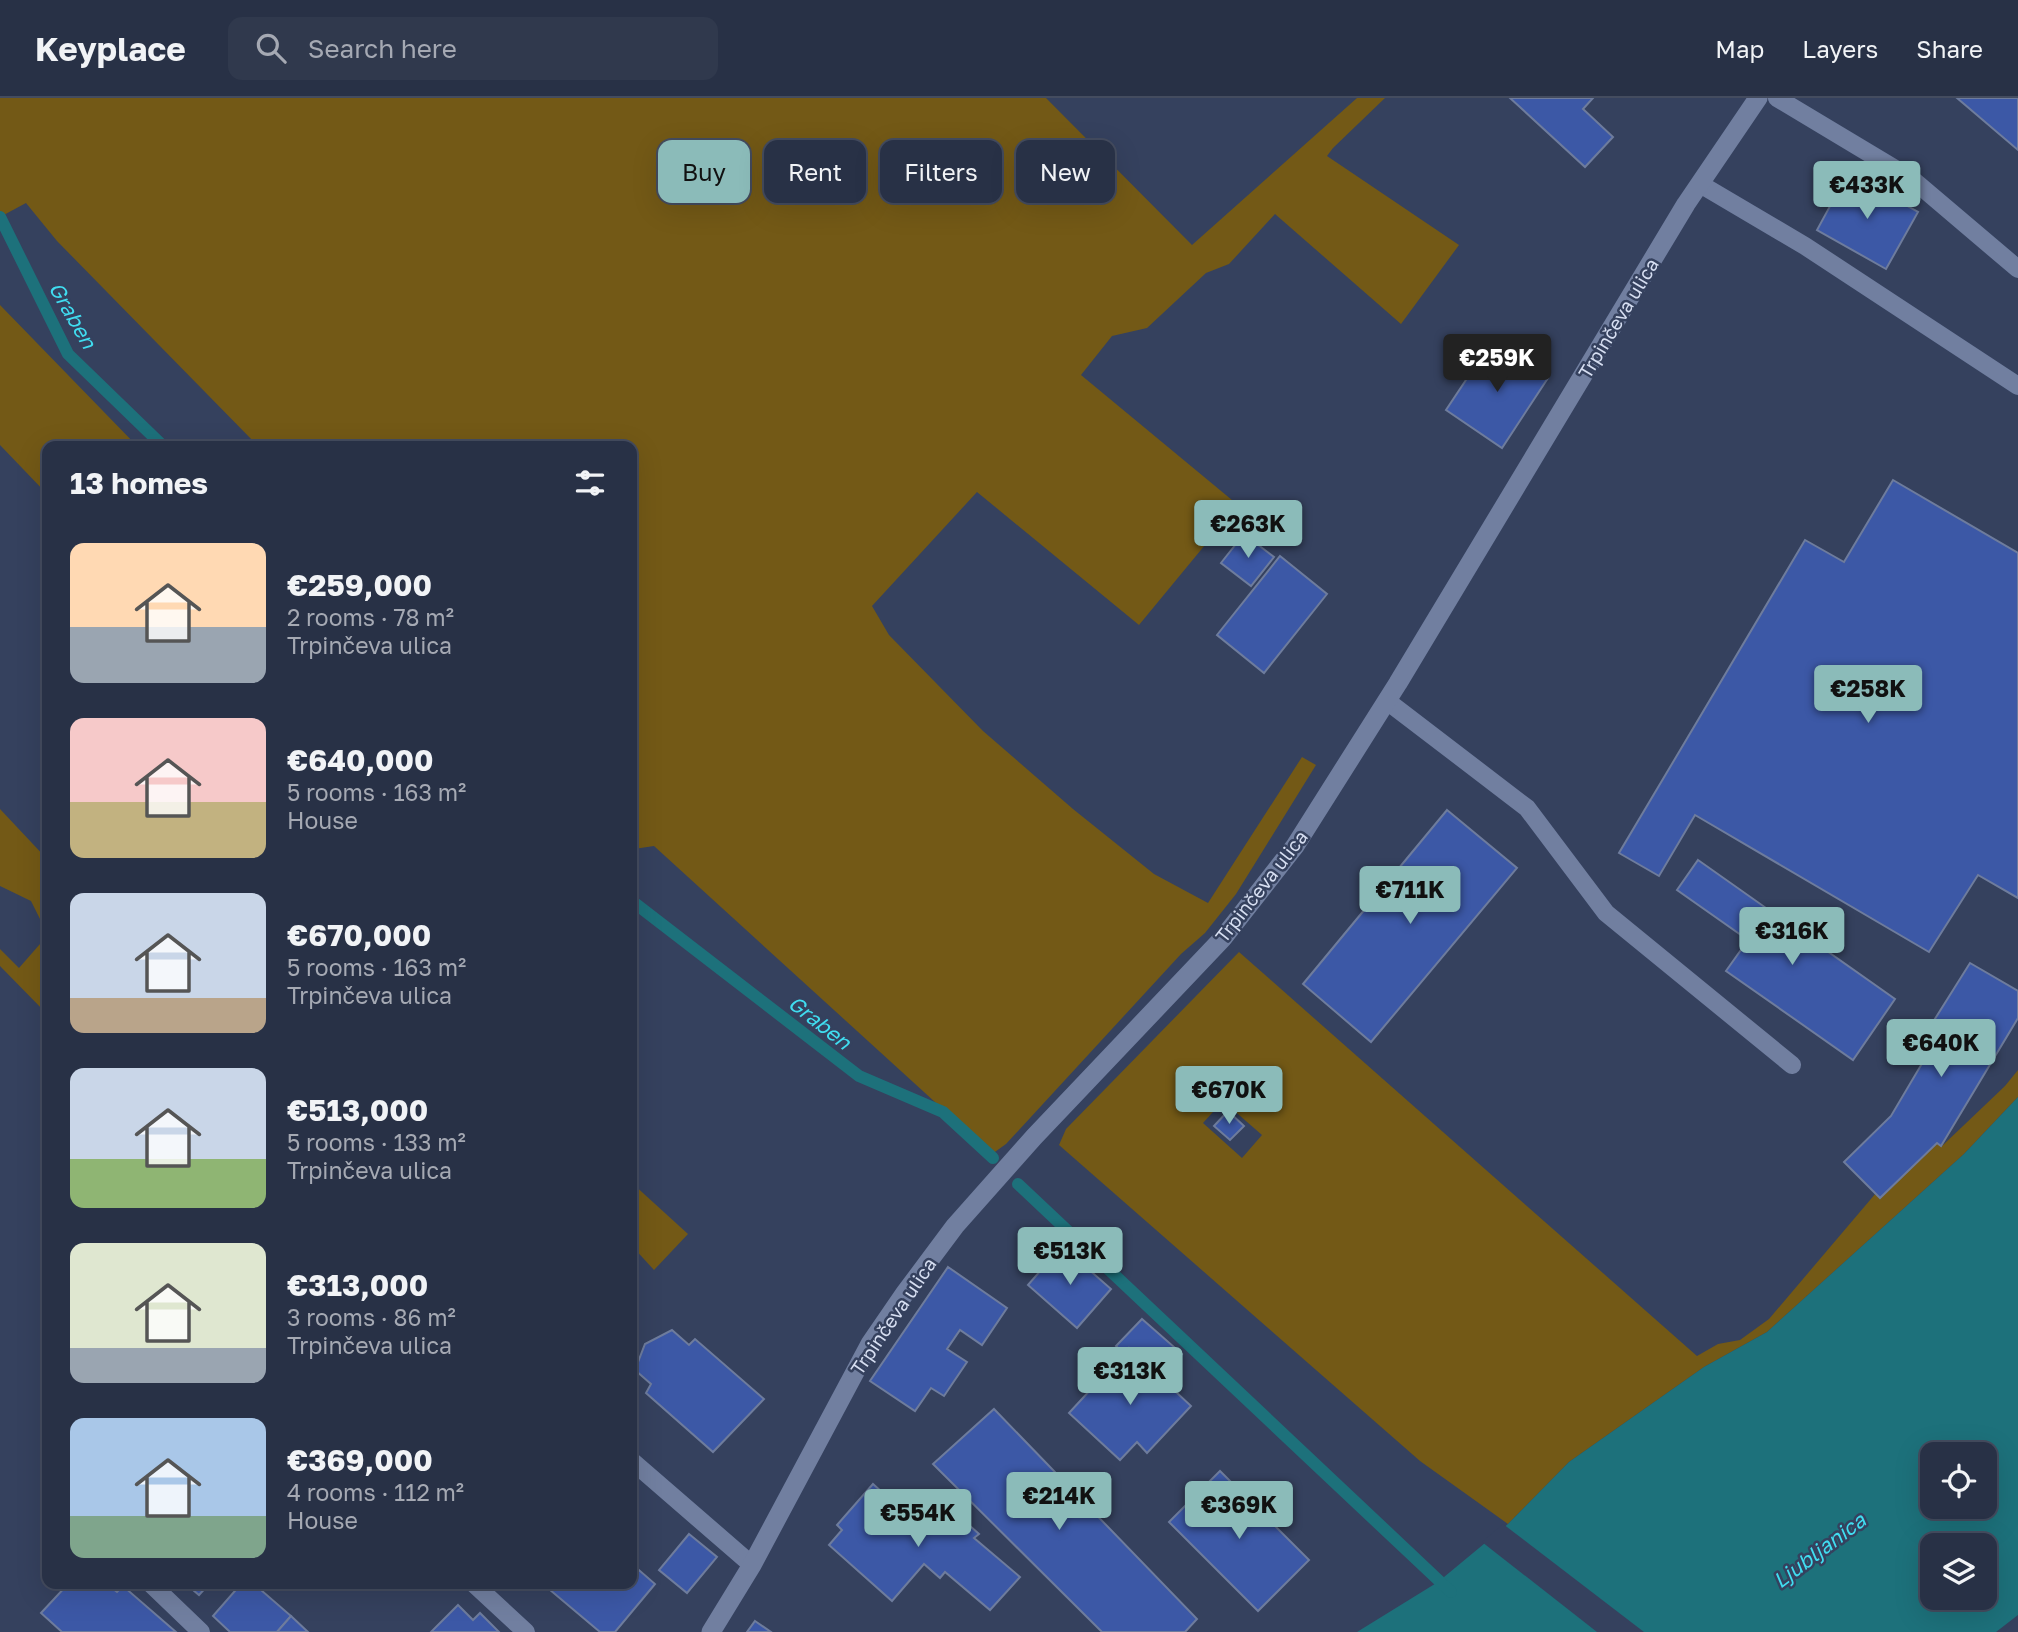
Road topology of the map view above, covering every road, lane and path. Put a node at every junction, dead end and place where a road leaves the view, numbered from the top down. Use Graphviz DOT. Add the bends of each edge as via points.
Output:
graph roads {
  1 [pos="1758,98"];
  2 [pos="1777,98"];
  3 [pos="1700,184"];
  4 [pos="2018,269"];
  5 [pos="2018,386"];
  6 [pos="1387,701"];
  7 [pos="1792,1065"];
  8 [pos="637,1465"];
  9 [pos="752,1565"];
  10 [pos="156,1589"];
  11 [pos="479,1589"];
  12 [pos="201,1632"];
  13 [pos="526,1632"];
  14 [pos="710,1632"];
  1 -- 3 [label="street, Trpinčeva ulica"];
  2 -- 4 [label="lane" via="1912,179"];
  3 -- 5 [label="lane" via="1805,246"];
  3 -- 6 [label="street, Trpinčeva ulica"];
  6 -- 7 [label="lane" via="1527,808 1606,913"];
  6 -- 9 [label="street, Trpinčeva ulica" via="1295,846 1254,900 955,1226 905,1293 870,1344"];
  8 -- 9 [label="lane"];
  9 -- 14 [label="street, Trpinčeva ulica"];
  10 -- 12 [label="lane"];
  11 -- 13 [label="lane"];
}
